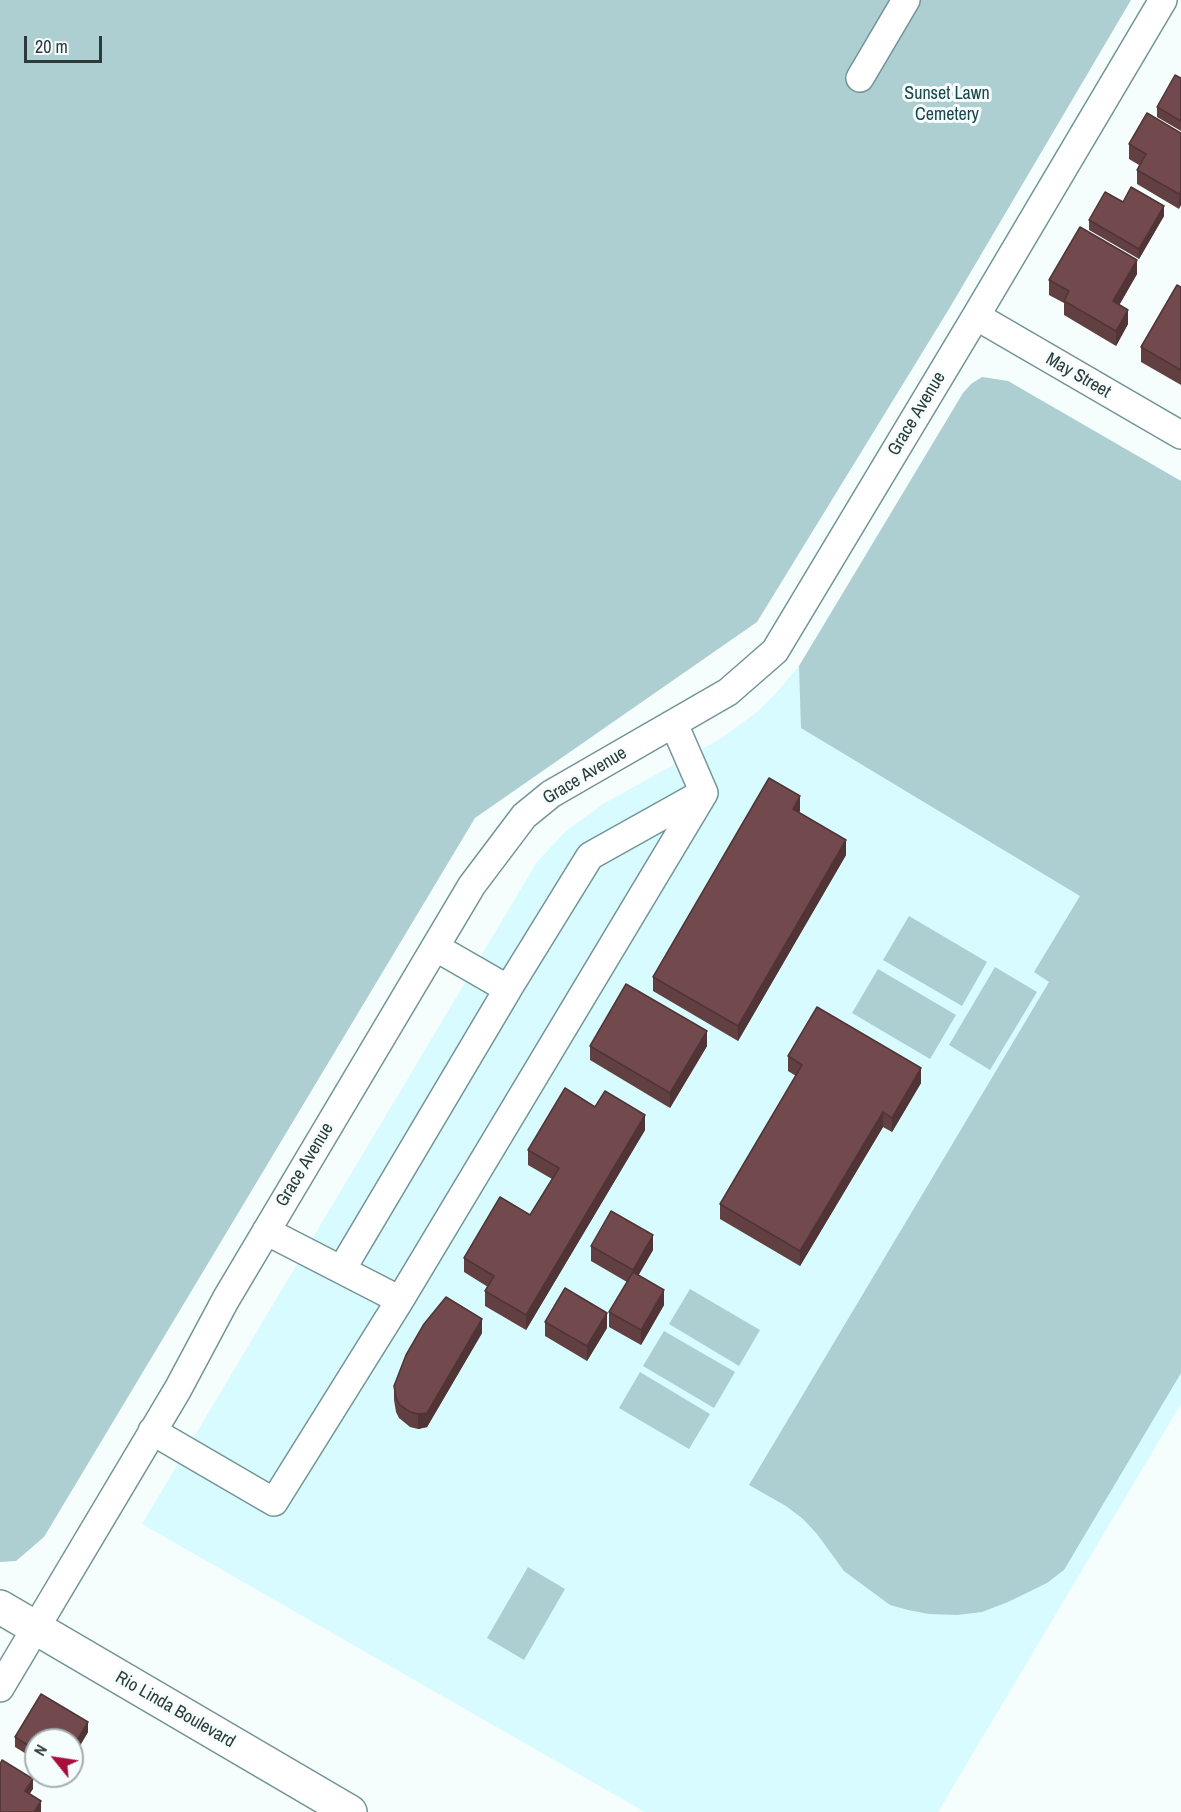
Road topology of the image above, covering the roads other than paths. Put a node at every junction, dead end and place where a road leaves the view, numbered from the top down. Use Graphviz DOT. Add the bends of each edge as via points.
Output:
graph roads {
  1 [pos="906,0"];
  2 [pos="1163,0"];
  3 [pos="860,78"];
  4 [pos="976,316"];
  5 [pos="1181,435"];
  6 [pos="674,724"];
  7 [pos="704,793"];
  8 [pos="435,947"];
  9 [pos="508,989"];
  10 [pos="266,1231"];
  11 [pos="342,1269"];
  12 [pos="399,1300"];
  13 [pos="152,1431"];
  14 [pos="0,1607"];
  15 [pos="36,1628"];
  16 [pos="0,1688"];
  17 [pos="350,1812"];
  1 -- 3 [label="street"];
  2 -- 4 [label="street, Grace Avenue"];
  4 -- 5 [label="street, May Street"];
  4 -- 6 [label="street, Grace Avenue" via="775,651 728,692"];
  6 -- 7 [label="street"];
  6 -- 8 [label="street, Grace Avenue" via="550,794 524,816 472,885"];
  7 -- 9 [label="street" via="590,856"];
  7 -- 12 [label="street"];
  8 -- 9 [label="street"];
  8 -- 10 [label="street, Grace Avenue"];
  9 -- 11 [label="street"];
  10 -- 11 [label="street"];
  10 -- 13 [label="street, Grace Avenue"];
  11 -- 12 [label="street"];
  12 -- 13 [label="street" via="274,1502"];
  13 -- 15 [label="street, Grace Avenue"];
  14 -- 15 [label="main road, Rio Linda Boulevard"];
  15 -- 16 [label="street, Grace Avenue"];
  15 -- 17 [label="main road, Rio Linda Boulevard"];
}
